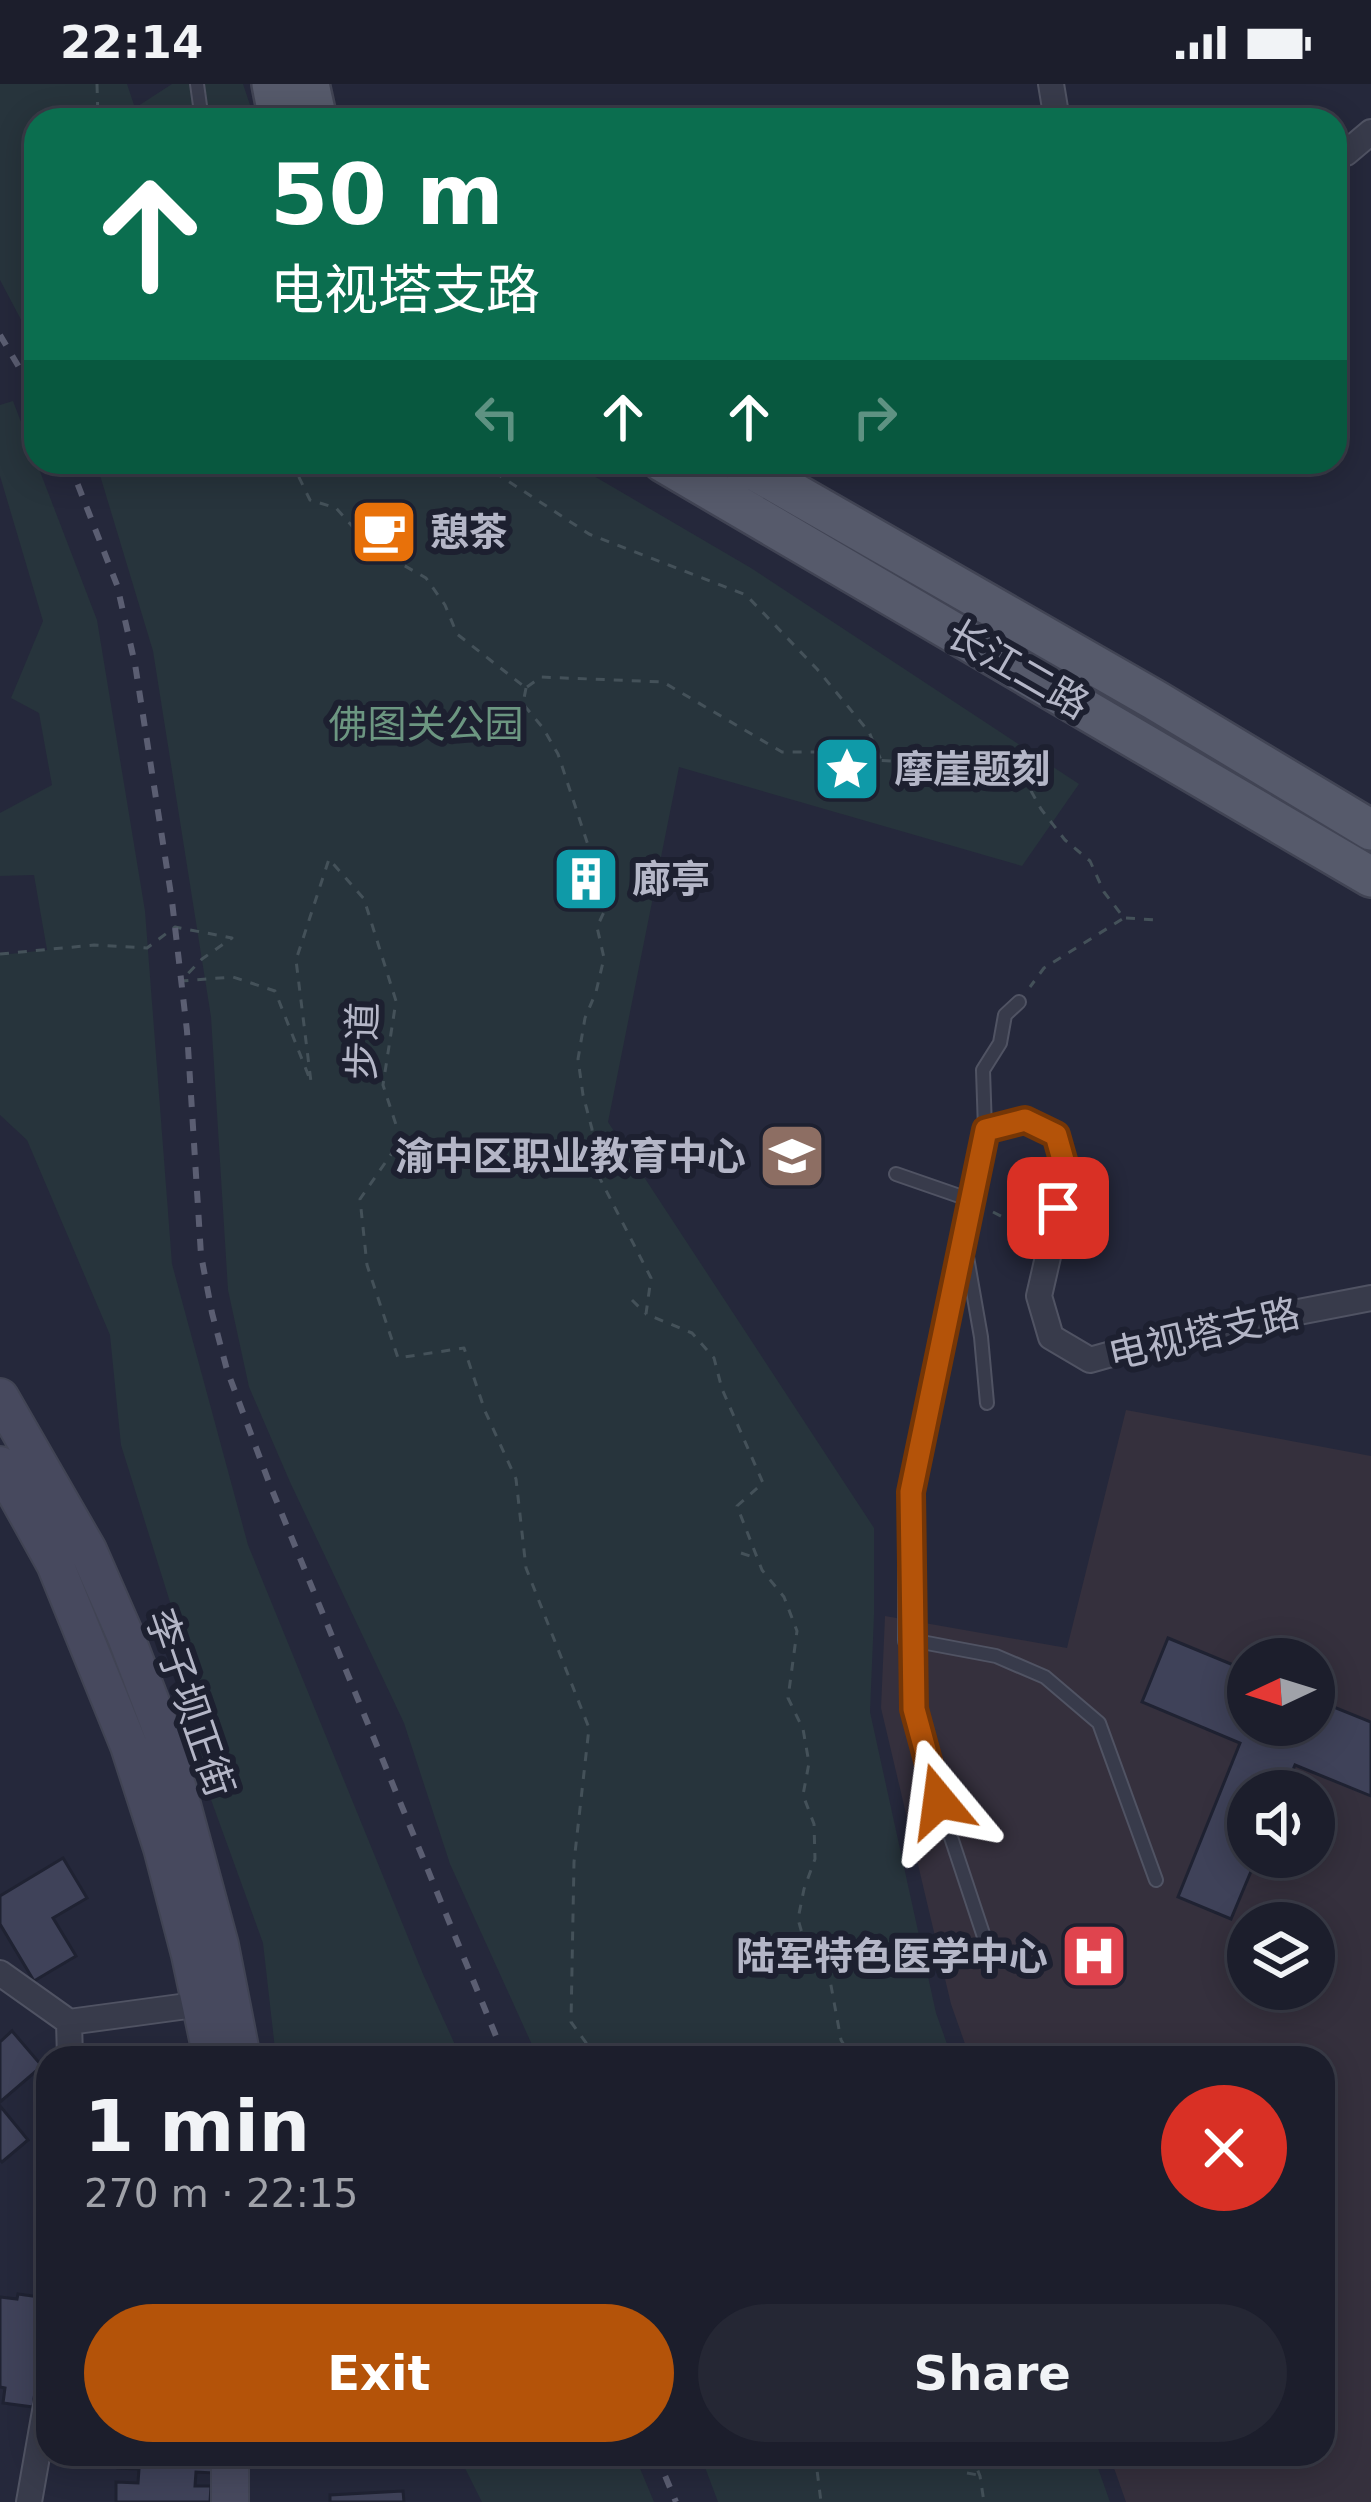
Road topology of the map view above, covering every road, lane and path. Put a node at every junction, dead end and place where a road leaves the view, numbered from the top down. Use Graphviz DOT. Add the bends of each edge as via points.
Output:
graph roads {
  1 [pos="1371,132"];
  2 [pos="1347,152"];
  3 [pos="297,474"];
  4 [pos="497,474"];
  5 [pos="683,474"];
  6 [pos="761,474"];
  7 [pos="526,688"];
  8 [pos="881,761"];
  9 [pos="1371,830"];
  10 [pos="1371,877"];
  11 [pos="1124,918"];
  12 [pos="1157,920"];
  13 [pos="0,954"];
  14 [pos="1019,1002"];
  15 [pos="986,1130"];
  16 [pos="896,1174"];
  17 [pos="971,1201"];
  18 [pos="964,1238"];
  19 [pos="1050,1243"];
  20 [pos="1371,1298"];
  21 [pos="632,1300"];
  22 [pos="646,1314"];
  23 [pos="0,1397"];
  24 [pos="988,1403"];
  25 [pos="0,1465"];
  26 [pos="741,1553"];
  27 [pos="758,1559"];
  28 [pos="911,1640"];
  29 [pos="1156,1880"];
  30 [pos="992,1961"];
  31 [pos="0,1973"];
  32 [pos="202,2004"];
  33 [pos="69,2021"];
  34 [pos="70,2046"];
  35 [pos="210,2046"];
  36 [pos="240,2046"];
  37 [pos="588,2046"];
  38 [pos="845,2046"];
  39 [pos="36,2459"];
  40 [pos="230,2466"];
  41 [pos="254,2466"];
  42 [pos="816,2466"];
  43 [pos="976,2466"];
  44 [pos="967,2473"];
  45 [pos="980,2476"];
  46 [pos="28,2502"];
  47 [pos="230,2502"];
  48 [pos="254,2502"];
  49 [pos="821,2502"];
  50 [pos="984,2502"];
  1 -- 2 [label="street"];
  3 -- 7 [label="path" via="310,500 337,508 370,546 426,578 457,634"];
  4 -- 8 [label="path" via="589,534 746,595 817,669 869,733"];
  5 -- 10 [label="main road, 长江二路"];
  6 -- 9 [label="main road, 长江二路"];
  7 -- 8 [label="path" via="541,677 663,682 782,752"];
  7 -- 22 [label="path" via="523,704 558,754 588,845 588,877 610,899 596,927 604,958 578,1058 594,1167 651,1278"];
  8 -- 11 [label="path" via="970,757 1025,780"];
  11 -- 12 [label="path"];
  11 -- 14 [label="path" via="1044,968"];
  13 -- 37 [label="path, 步道" via="147,948 175,927 232,938 181,981 233,977 275,991 311,1082 296,960 329,859 364,899 396,1001 383,1085 401,1140 360,1199 367,1265 398,1358 464,1348 516,1479 526,1568 589,1728 574,1862 571,2022"];
  14 -- 15 [label="lane" via="983,1070"];
  15 -- 17 [label="street"];
  15 -- 19 [label="street, 电视塔支路" via="1025,1120 1056,1135 1067,1174"];
  16 -- 17 [label="lane"];
  17 -- 18 [label="street"];
  17 -- 19 [label="path"];
  18 -- 24 [label="lane"];
  18 -- 28 [label="street" via="911,1492"];
  19 -- 20 [label="street, 电视塔支路" via="1040,1296 1051,1337 1090,1360"];
  21 -- 22 [label="path"];
  22 -- 27 [label="path" via="692,1333 714,1358 763,1483 737,1506"];
  23 -- 36 [label="main road, 李子坝正街" via="88,1550 163,1734"];
  25 -- 32 [label="main road, 李子坝正街" via="55,1564 129,1746"];
  26 -- 27 [label="path"];
  27 -- 38 [label="path" via="796,1631 788,1698 809,1763 802,1795 814,1823 815,1858 798,1919 808,1955 830,1980"];
  28 -- 29 [label="lane" via="996,1656 1045,1677 1099,1723"];
  28 -- 30 [label="lane" via="914,1709"];
  31 -- 33 [label="street"];
  32 -- 33 [label="street"];
  32 -- 35 [label="main road, 李子坝正街"];
  33 -- 34 [label="street"];
  39 -- 46 [label="street"];
  40 -- 47 [label="main road"];
  41 -- 48 [label="main road"];
  42 -- 49 [label="path"];
  43 -- 45 [label="path"];
  44 -- 45 [label="path"];
  45 -- 50 [label="path"];
}
